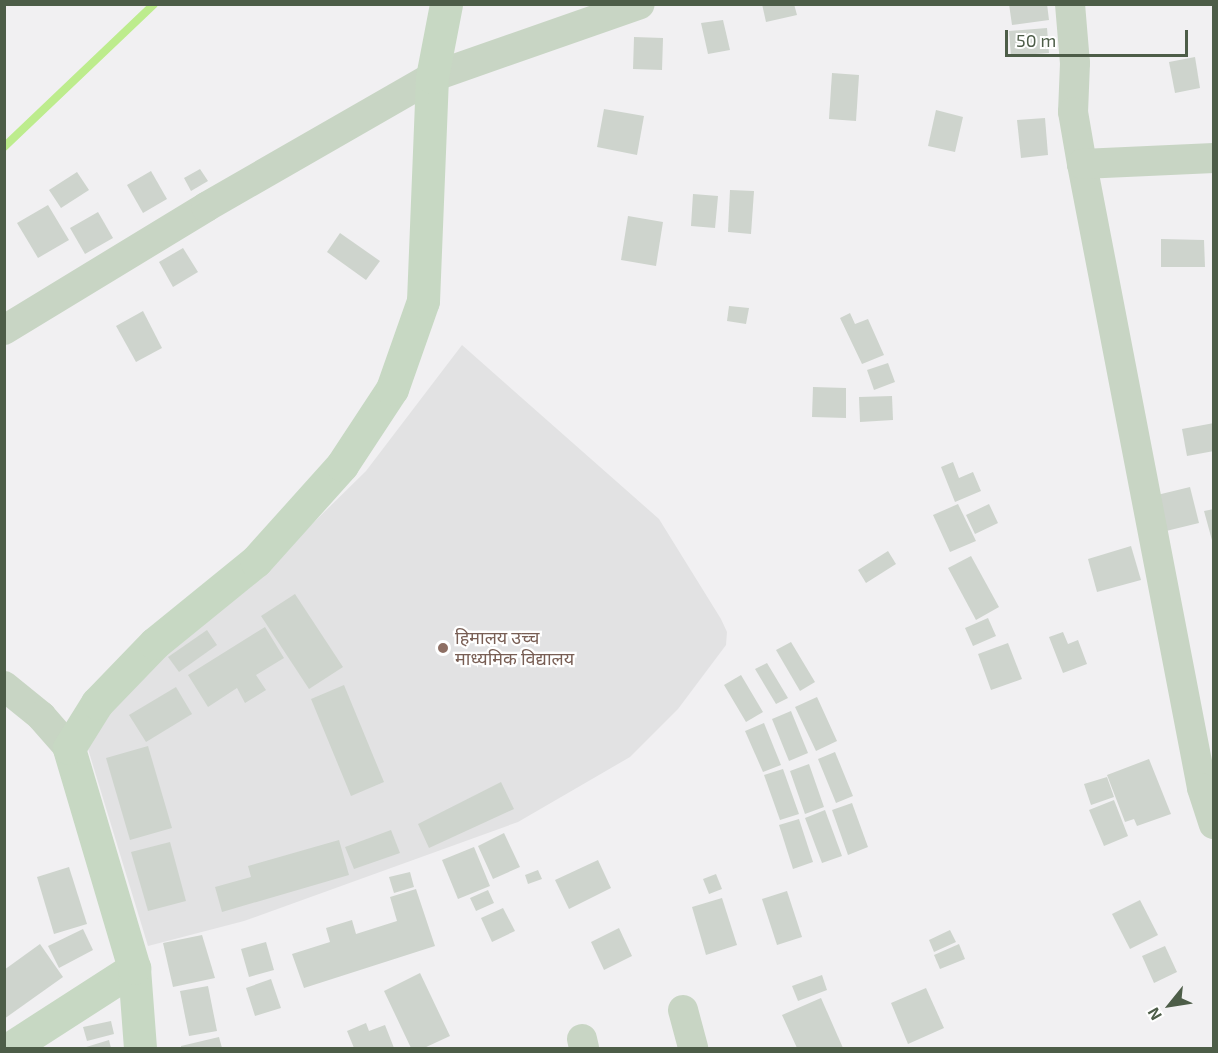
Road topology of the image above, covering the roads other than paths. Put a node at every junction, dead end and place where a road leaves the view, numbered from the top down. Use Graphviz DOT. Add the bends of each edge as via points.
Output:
graph roads {
  1 [pos="446,4"];
  2 [pos="640,4"];
  3 [pos="1070,4"];
  4 [pos="432,77"];
  5 [pos="1214,158"];
  6 [pos="1082,164"];
  7 [pos="4,330"];
  8 [pos="4,686"];
  9 [pos="69,748"];
  10 [pos="1214,824"];
  11 [pos="134,968"];
  12 [pos="683,1010"];
  13 [pos="10,1048"];
  14 [pos="140,1048"];
  15 [pos="693,1048"];
  1 -- 4 [label="street"];
  2 -- 4 [label="street"];
  3 -- 6 [label="street" via="1075,63 1073,112"];
  4 -- 7 [label="street" via="206,207"];
  4 -- 9 [label="street" via="423,301 392,389 342,465 256,561 155,643 98,703"];
  5 -- 6 [label="street"];
  6 -- 10 [label="street" via="1202,788"];
  8 -- 9 [label="street" via="41,716"];
  9 -- 11 [label="street"];
  11 -- 13 [label="street"];
  11 -- 14 [label="street"];
  12 -- 15 [label="street"];
}
